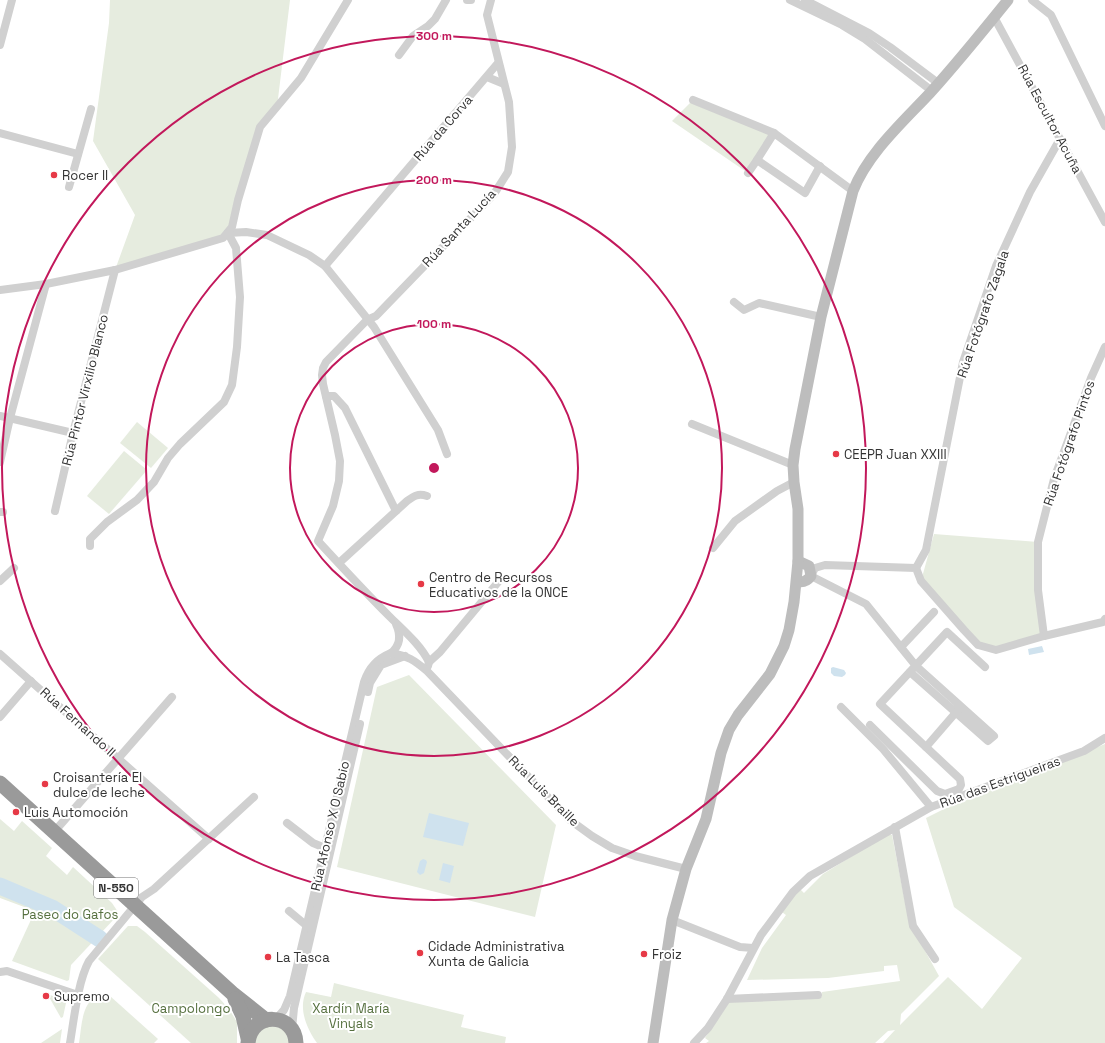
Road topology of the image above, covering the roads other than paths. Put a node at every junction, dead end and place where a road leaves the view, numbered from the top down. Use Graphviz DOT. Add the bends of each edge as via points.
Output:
graph roads {
  1 [pos="12,0"];
  2 [pos="348,0"];
  3 [pos="446,0"];
  4 [pos="467,0"];
  5 [pos="471,0"];
  6 [pos="491,0"];
  7 [pos="790,0"];
  8 [pos="805,0"];
  9 [pos="1008,0"];
  10 [pos="1032,0"];
  11 [pos="994,17"];
  12 [pos="0,45"];
  13 [pos="399,55"];
  14 [pos="498,63"];
  15 [pos="486,77"];
  16 [pos="504,84"];
  17 [pos="935,87"];
  18 [pos="693,100"];
  19 [pos="90,109"];
  20 [pos="1105,126"];
  21 [pos="0,133"];
  22 [pos="774,133"];
  23 [pos="1060,139"];
  24 [pos="78,154"];
  25 [pos="757,160"];
  26 [pos="820,166"];
  27 [pos="748,173"];
  28 [pos="69,187"];
  29 [pos="854,190"];
  30 [pos="1105,222"];
  31 [pos="228,233"];
  32 [pos="325,266"];
  33 [pos="116,270"];
  34 [pos="46,284"];
  35 [pos="0,290"];
  36 [pos="734,302"];
  37 [pos="821,318"];
  38 [pos="367,320"];
  39 [pos="1105,347"];
  40 [pos="326,396"];
  41 [pos="0,416"];
  42 [pos="10,418"];
  43 [pos="692,424"];
  44 [pos="73,434"];
  45 [pos="447,454"];
  46 [pos="0,462"];
  47 [pos="793,465"];
  48 [pos="794,482"];
  49 [pos="426,496"];
  50 [pos="55,511"];
  51 [pos="396,511"];
  52 [pos="90,546"];
  53 [pos="713,548"];
  54 [pos="798,561"];
  55 [pos="339,563"];
  56 [pos="14,568"];
  57 [pos="916,568"];
  58 [pos="812,576"];
  59 [pos="0,581"];
  60 [pos="499,581"];
  61 [pos="796,581"];
  62 [pos="934,612"];
  63 [pos="1105,619"];
  64 [pos="394,621"];
  65 [pos="1044,636"];
  66 [pos="901,647"];
  67 [pos="391,653"];
  68 [pos="0,654"];
  69 [pos="405,656"];
  70 [pos="428,666"];
  71 [pos="916,666"];
  72 [pos="985,666"];
  73 [pos="910,672"];
  74 [pos="31,681"];
  75 [pos="172,697"];
  76 [pos="841,707"];
  77 [pos="958,710"];
  78 [pos="0,717"];
  79 [pos="870,725"];
  80 [pos="1105,738"];
  81 [pos="926,747"];
  82 [pos="118,758"];
  83 [pos="0,783"];
  84 [pos="254,797"];
  85 [pos="931,807"];
  86 [pos="286,823"];
  87 [pos="895,827"];
  88 [pos="54,832"];
  89 [pos="209,839"];
  90 [pos="328,849"];
  91 [pos="686,869"];
  92 [pos="135,906"];
  93 [pos="289,911"];
  94 [pos="672,920"];
  95 [pos="307,926"];
  96 [pos="753,948"];
  97 [pos="935,959"];
  98 [pos="0,972"];
  99 [pos="232,993"];
  100 [pos="78,995"];
  101 [pos="818,995"];
  102 [pos="726,999"];
  103 [pos="271,1020"];
  104 [pos="296,1038"];
  105 [pos="248,1040"];
  106 [pos="70,1043"];
  107 [pos="653,1043"];
  108 [pos="694,1043"];
  1 -- 12 [label="street"];
  2 -- 31 [label="street" via="301,78 260,127 232,227"];
  3 -- 13 [label="street" via="435,19 413,36"];
  4 -- 5 [label="street"];
  6 -- 14 [label="street, Rúa Santa Lucía" via="487,15"];
  7 -- 17 [label="street" via="842,25"];
  8 -- 17 [label="street" via="869,33 890,47"];
  9 -- 11 [label="street"];
  10 -- 20 [label="street" via="1051,16"];
  11 -- 17 [label="street"];
  11 -- 23 [label="street, Rúa Escultor Acuña"];
  14 -- 15 [label="street, Rúa da Corva"];
  14 -- 16 [label="street, Rúa Santa Lucía"];
  15 -- 16 [label="street"];
  15 -- 32 [label="street, Rúa da Corva"];
  16 -- 38 [label="street, Rúa Santa Lucía" via="509,102 512,148 508,172 494,194 376,316"];
  17 -- 29 [label="street" via="865,167"];
  18 -- 22 [label="street"];
  19 -- 24 [label="street"];
  21 -- 24 [label="street"];
  22 -- 25 [label="street"];
  22 -- 26 [label="street"];
  23 -- 30 [label="street, Rúa Escultor Acuña"];
  23 -- 57 [label="street, Rúa Fotógrafo Zagala" via="1030,192 996,266 966,356 926,550"];
  24 -- 28 [label="street"];
  25 -- 26 [label="street" via="805,193"];
  25 -- 27 [label="street"];
  26 -- 29 [label="street"];
  29 -- 37 [label="street"];
  31 -- 32 [label="street" via="266,235 309,255"];
  31 -- 33 [label="street" via="223,238"];
  31 -- 52 [label="street" via="236,248 240,297 232,385 224,402 180,444 154,482 137,500 90,539"];
  32 -- 38 [label="street"];
  33 -- 34 [label="street"];
  33 -- 44 [label="street, Rúa Pintor Virxilio Blanco"];
  34 -- 35 [label="street"];
  34 -- 42 [label="street"];
  36 -- 37 [label="street" via="744,310 759,303"];
  37 -- 47 [label="street"];
  38 -- 40 [label="street, Rúa Santa Lucía" via="326,362 322,375"];
  38 -- 45 [label="street" via="374,327 438,430"];
  39 -- 65 [label="street, Rúa Fotógrafo Pintos" via="1054,479 1038,542 1038,590"];
  40 -- 51 [label="street" via="334,396 345,408"];
  40 -- 55 [label="street, Rúa Santa Lucía" via="340,461 339,481 333,506 318,541"];
  41 -- 42 [label="street"];
  42 -- 44 [label="street"];
  42 -- 46 [label="street"];
  43 -- 47 [label="street"];
  44 -- 50 [label="street, Rúa Pintor Virxilio Blanco"];
  47 -- 48 [label="street"];
  48 -- 53 [label="street" via="735,521"];
  48 -- 54 [label="street" via="798,508"];
  49 -- 51 [label="street" via="416,495"];
  51 -- 55 [label="street"];
  54 -- 58 [label="street" via="809,566"];
  54 -- 61 [label="street"];
  55 -- 64 [label="street"];
  56 -- 59 [label="street"];
  57 -- 58 [label="street" via="825,566 815,568"];
  57 -- 65 [label="street" via="921,581 978,645 996,650"];
  58 -- 61 [label="street" via="808,580"];
  58 -- 66 [label="street" via="866,604"];
  60 -- 70 [label="street"];
  61 -- 91 [label="street" via="789,630 784,646 770,674 729,730 706,819"];
  62 -- 66 [label="street"];
  63 -- 65 [label="street" via="1103,622"];
  64 -- 67 [label="street" via="400,632 400,640"];
  64 -- 70 [label="street" via="426,656"];
  66 -- 71 [label="street"];
  67 -- 69 [label="street"];
  67 -- 90 [label="street, Rúa Afonso X O Sabio" via="375,663 364,682"];
  68 -- 74 [label="street, Rúa Fernando II"];
  69 -- 70 [label="street"];
  69 -- 90 [label="street, Rúa Afonso X O Sabio" via="381,665 370,683"];
  70 -- 91 [label="street, Rúa Luis Braille" via="570,820 612,848"];
  71 -- 72 [label="street" via="947,632"];
  71 -- 73 [label="street"];
  71 -- 77 [label="street"];
  73 -- 77 [label="street"];
  73 -- 81 [label="street" via="880,704"];
  74 -- 78 [label="street"];
  74 -- 82 [label="street, Rúa Fernando II"];
  75 -- 82 [label="street"];
  76 -- 85 [label="street" via="883,750"];
  77 -- 81 [label="street"];
  79 -- 81 [label="street" via="937,791 945,794 959,789 960,779"];
  80 -- 85 [label="street, Rúa das Estrigueiras" via="1084,751"];
  82 -- 88 [label="street"];
  82 -- 89 [label="street, Rúa Fernando II"];
  83 -- 88 [label="highway, N-550"];
  84 -- 89 [label="street"];
  85 -- 87 [label="street, Rúa das Estrigueiras"];
  86 -- 90 [label="street" via="314,843"];
  87 -- 96 [label="street, Rúa das Estrigueiras" via="810,876 793,892"];
  87 -- 97 [label="street" via="913,926"];
  88 -- 92 [label="highway, N-550"];
  89 -- 92 [label="street"];
  90 -- 95 [label="street, Rúa Afonso X O Sabio"];
  90 -- 104 [label="street, Rúa Afonso X O Sabio" via="294,1008"];
  91 -- 94 [label="street"];
  92 -- 99 [label="highway, N-550"];
  92 -- 100 [label="street" via="89,961"];
  93 -- 95 [label="street"];
  94 -- 96 [label="street" via="740,947"];
  94 -- 107 [label="street"];
  95 -- 103 [label="street, Rúa Afonso X O Sabio" via="287,1006"];
  96 -- 102 [label="street, Rúa das Estrigueiras"];
  98 -- 100 [label="street" via="7,971"];
  99 -- 103 [label="highway, N-550"];
  99 -- 105 [label="highway, N-550" via="243,1016"];
  100 -- 106 [label="street"];
  101 -- 102 [label="street"];
  102 -- 108 [label="street, Rúa das Estrigueiras" via="708,1028"];
  103 -- 104 [label="highway" via="283,1022"];
  103 -- 105 [label="highway" via="257,1024"];
}
